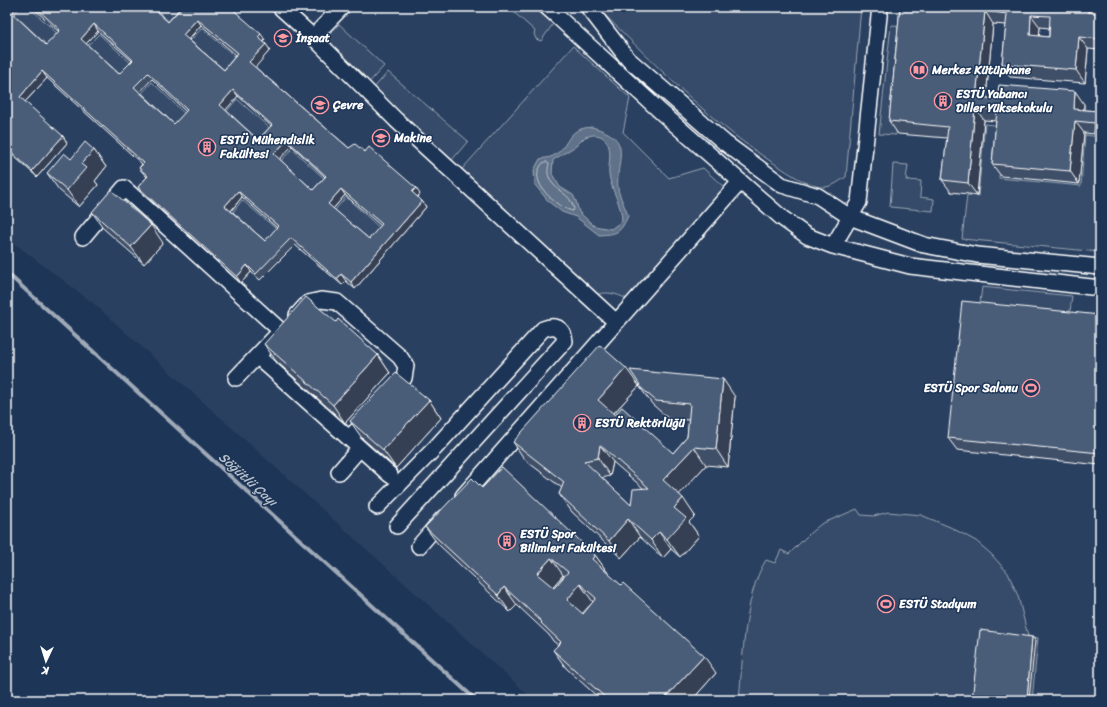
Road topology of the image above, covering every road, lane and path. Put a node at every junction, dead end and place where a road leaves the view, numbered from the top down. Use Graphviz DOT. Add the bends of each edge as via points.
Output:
graph roads {
  1 [pos="280,7"];
  2 [pos="342,7"];
  3 [pos="548,7"];
  4 [pos="588,7"];
  5 [pos="880,7"];
  6 [pos="313,37"];
  7 [pos="740,182"];
  8 [pos="850,217"];
  9 [pos="82,237"];
  10 [pos="833,246"];
  11 [pos="1100,267"];
  12 [pos="1100,288"];
  13 [pos="616,322"];
  14 [pos="281,331"];
  15 [pos="257,356"];
  16 [pos="236,378"];
  17 [pos="354,443"];
  18 [pos="338,472"];
  19 [pos="394,480"];
  20 [pos="418,503"];
  21 [pos="377,507"];
  22 [pos="397,526"];
  23 [pos="419,546"];
  1 -- 6 [label="street"];
  2 -- 6 [label="street"];
  3 -- 7 [label="street"];
  4 -- 8 [label="street" via="628,59 726,143 782,186 818,196"];
  5 -- 8 [label="street" via="859,202"];
  6 -- 13 [label="street" via="396,120"];
  7 -- 10 [label="street" via="807,236"];
  7 -- 13 [label="street"];
  8 -- 10 [label="street"];
  8 -- 11 [label="street" via="924,245 977,255"];
  9 -- 14 [label="street" via="124,188"];
  10 -- 12 [label="street" via="910,266"];
  13 -- 23 [label="street"];
  14 -- 15 [label="street"];
  14 -- 17 [label="street" via="308,303 321,300 337,302 400,357 406,366 404,378"];
  15 -- 16 [label="street"];
  15 -- 17 [label="street"];
  17 -- 18 [label="street"];
  17 -- 19 [label="street"];
  19 -- 20 [label="street"];
  19 -- 20 [label="street" via="440,442 543,329 551,326 559,329 564,334 565,341"];
  19 -- 21 [label="street"];
  20 -- 22 [label="street"];
}
